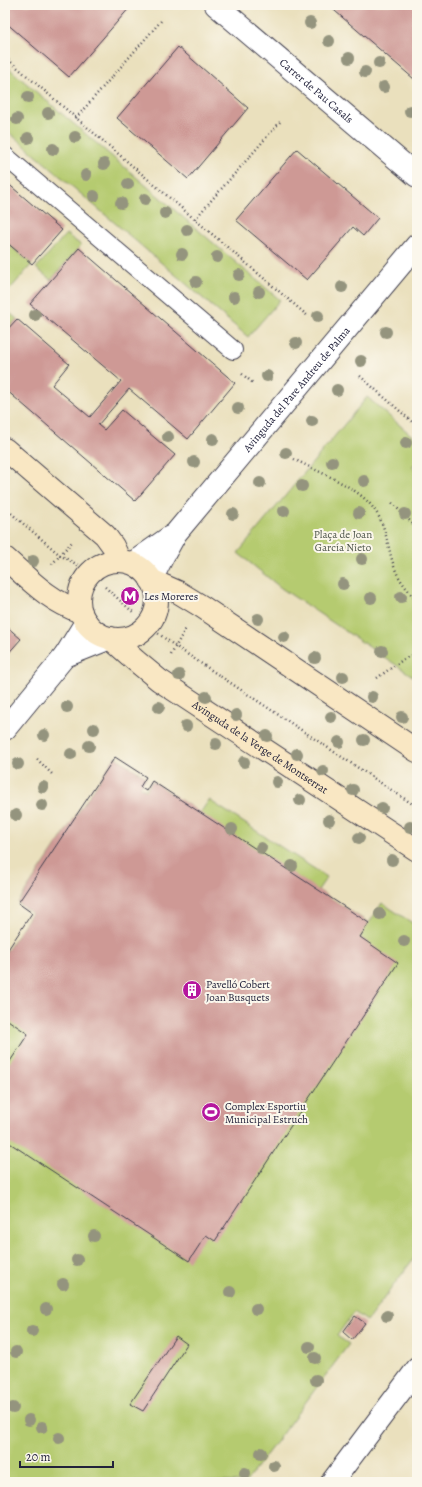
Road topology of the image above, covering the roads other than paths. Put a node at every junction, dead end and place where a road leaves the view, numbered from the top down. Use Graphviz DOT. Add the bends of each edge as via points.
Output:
graph roads {
  1 [pos="216,5"];
  2 [pos="5,156"];
  3 [pos="417,176"];
  4 [pos="417,245"];
  5 [pos="233,350"];
  6 [pos="5,449"];
  7 [pos="176,533"];
  8 [pos="5,558"];
  9 [pos="127,562"];
  10 [pos="152,580"];
  11 [pos="84,617"];
  12 [pos="110,638"];
  13 [pos="65,656"];
  14 [pos="5,729"];
  15 [pos="417,751"];
  16 [pos="417,850"];
  17 [pos="417,1369"];
  18 [pos="332,1482"];
  1 -- 3 [label="street, Carrer de Pau Casals"];
  2 -- 5 [label="lane"];
  4 -- 7 [label="street, Avinguda del Pare Andreu de Palma"];
  6 -- 9 [label="street" via="105,535"];
  7 -- 9 [label="street, Avinguda del Pare Andreu de Palma"];
  7 -- 10 [label="street, Avinguda del Pare Andreu de Palma"];
  8 -- 11 [label="street" via="50,597"];
  9 -- 10 [label="street" via="143,570"];
  9 -- 11 [label="street" via="108,562 89,574 82,586 80,599"];
  10 -- 12 [label="street" via="157,605 146,628 122,639"];
  10 -- 15 [label="street" via="201,606"];
  11 -- 12 [label="street" via="97,633"];
  11 -- 13 [label="street"];
  12 -- 13 [label="street"];
  12 -- 16 [label="street, Avinguda de la Verge de Montserrat" via="159,680"];
  13 -- 14 [label="street"];
  17 -- 18 [label="street"];
}
